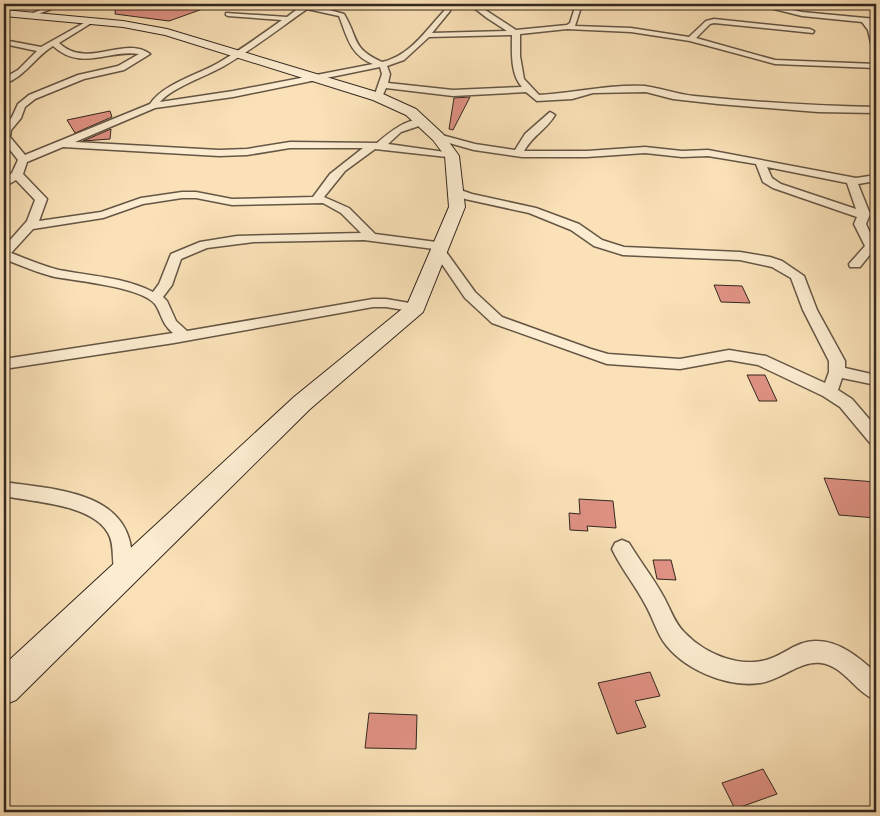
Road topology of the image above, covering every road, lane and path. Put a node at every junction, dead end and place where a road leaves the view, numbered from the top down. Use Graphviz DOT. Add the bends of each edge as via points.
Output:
graph roads {
  1 [pos="61,4"];
  2 [pos="291,4"];
  3 [pos="448,4"];
  4 [pos="472,4"];
  5 [pos="579,4"];
  6 [pos="589,4"];
  7 [pos="757,4"];
  8 [pos="307,5"];
  9 [pos="4,13"];
  10 [pos="228,14"];
  11 [pos="31,15"];
  12 [pos="289,19"];
  13 [pos="864,20"];
  14 [pos="91,21"];
  15 [pos="876,21"];
  16 [pos="566,27"];
  17 [pos="810,31"];
  18 [pos="516,33"];
  19 [pos="428,35"];
  20 [pos="691,38"];
  21 [pos="4,42"];
  22 [pos="54,43"];
  23 [pos="876,47"];
  24 [pos="42,50"];
  25 [pos="240,54"];
  26 [pos="383,64"];
  27 [pos="876,66"];
  28 [pos="312,77"];
  29 [pos="4,82"];
  30 [pos="528,89"];
  31 [pos="381,90"];
  32 [pos="153,106"];
  33 [pos="876,110"];
  34 [pos="550,115"];
  35 [pos="422,122"];
  36 [pos="438,137"];
  37 [pos="60,144"];
  38 [pos="376,146"];
  39 [pos="518,153"];
  40 [pos="452,156"];
  41 [pos="23,160"];
  42 [pos="760,162"];
  43 [pos="876,168"];
  44 [pos="876,173"];
  45 [pos="17,175"];
  46 [pos="876,178"];
  47 [pos="854,181"];
  48 [pos="4,184"];
  49 [pos="455,191"];
  50 [pos="317,200"];
  51 [pos="868,215"];
  52 [pos="29,226"];
  53 [pos="372,237"];
  54 [pos="440,249"];
  55 [pos="4,254"];
  56 [pos="855,264"];
  57 [pos="155,298"];
  58 [pos="416,308"];
  59 [pos="184,336"];
  60 [pos="4,364"];
  61 [pos="838,372"];
  62 [pos="876,380"];
  63 [pos="829,392"];
  64 [pos="875,435"];
  65 [pos="4,489"];
  66 [pos="622,549"];
  67 [pos="124,572"];
  68 [pos="4,688"];
  69 [pos="876,689"];
  1 -- 11 [label="street"];
  2 -- 8 [label="street"];
  3 -- 19 [label="street" via="448,11"];
  4 -- 18 [label="street"];
  5 -- 6 [label="street"];
  5 -- 16 [label="street" via="572,26"];
  7 -- 13 [label="street" via="802,14"];
  8 -- 12 [label="street"];
  8 -- 26 [label="street" via="342,15 358,51"];
  9 -- 11 [label="street"];
  10 -- 12 [label="street"];
  11 -- 14 [label="street"];
  12 -- 25 [label="street"];
  13 -- 15 [label="street"];
  13 -- 23 [label="street" via="872,30"];
  14 -- 22 [label="street"];
  14 -- 25 [label="street" via="167,32"];
  16 -- 18 [label="street"];
  16 -- 20 [label="street" via="631,30"];
  17 -- 20 [label="street" via="714,21 708,22"];
  18 -- 19 [label="street"];
  18 -- 30 [label="street" via="520,80"];
  19 -- 26 [label="street" via="404,57"];
  20 -- 27 [label="street" via="775,62"];
  21 -- 24 [label="street"];
  22 -- 24 [label="street"];
  22 -- 41 [label="street" via="66,53 79,56 134,51 146,54 121,68 81,77 27,100 6,130 5,138"];
  24 -- 29 [label="street" via="21,72"];
  25 -- 28 [label="street"];
  25 -- 32 [label="street" via="160,94"];
  26 -- 28 [label="street"];
  26 -- 31 [label="street" via="386,72"];
  28 -- 31 [label="street"];
  28 -- 32 [label="street" via="233,94"];
  30 -- 31 [label="street" via="453,93"];
  30 -- 33 [label="street" via="538,98 576,96 592,90 646,89 718,101"];
  31 -- 35 [label="street"];
  32 -- 37 [label="street"];
  34 -- 39 [label="street" via="528,136"];
  35 -- 36 [label="street"];
  35 -- 38 [label="street" via="398,130"];
  36 -- 39 [label="street" via="474,147"];
  36 -- 40 [label="street"];
  37 -- 38 [label="street" via="239,153 288,145"];
  37 -- 41 [label="street"];
  38 -- 40 [label="street"];
  38 -- 50 [label="street" via="331,178"];
  39 -- 42 [label="street" via="708,152"];
  40 -- 49 [label="street"];
  41 -- 45 [label="street"];
  42 -- 47 [label="street"];
  42 -- 51 [label="street" via="767,180 777,186"];
  43 -- 44 [label="street"];
  45 -- 48 [label="street"];
  45 -- 52 [label="street" via="42,200 37,216"];
  46 -- 47 [label="street"];
  47 -- 51 [label="street" via="853,186"];
  49 -- 54 [label="street" via="457,207"];
  49 -- 61 [label="street" via="469,198 532,210 575,227 598,243 623,251 740,256 777,264 797,276 810,310 837,361"];
  50 -- 52 [label="street" via="232,202 182,195 141,202 103,215"];
  50 -- 53 [label="street" via="336,204 348,211"];
  51 -- 56 [label="street" via="860,224 870,249"];
  52 -- 55 [label="street"];
  53 -- 54 [label="street"];
  53 -- 57 [label="street" via="256,239 205,246 175,257 165,285"];
  54 -- 58 [label="street"];
  54 -- 63 [label="street" via="470,295 497,320 593,354 633,362 680,364 729,355 745,357 778,368"];
  55 -- 57 [label="street" via="55,273 121,284"];
  57 -- 59 [label="street" via="160,301 170,323"];
  58 -- 59 [label="street" via="373,303"];
  58 -- 67 [label="street" via="302,402"];
  59 -- 60 [label="street"];
  61 -- 62 [label="street"];
  61 -- 63 [label="street"];
  63 -- 64 [label="street" via="856,412"];
  65 -- 67 [label="street" via="87,506 104,515 115,527 121,544"];
  66 -- 69 [label="street" via="658,608 668,631 699,659 738,672 767,671 802,654 828,653 859,672"];
  67 -- 68 [label="street"];
}
